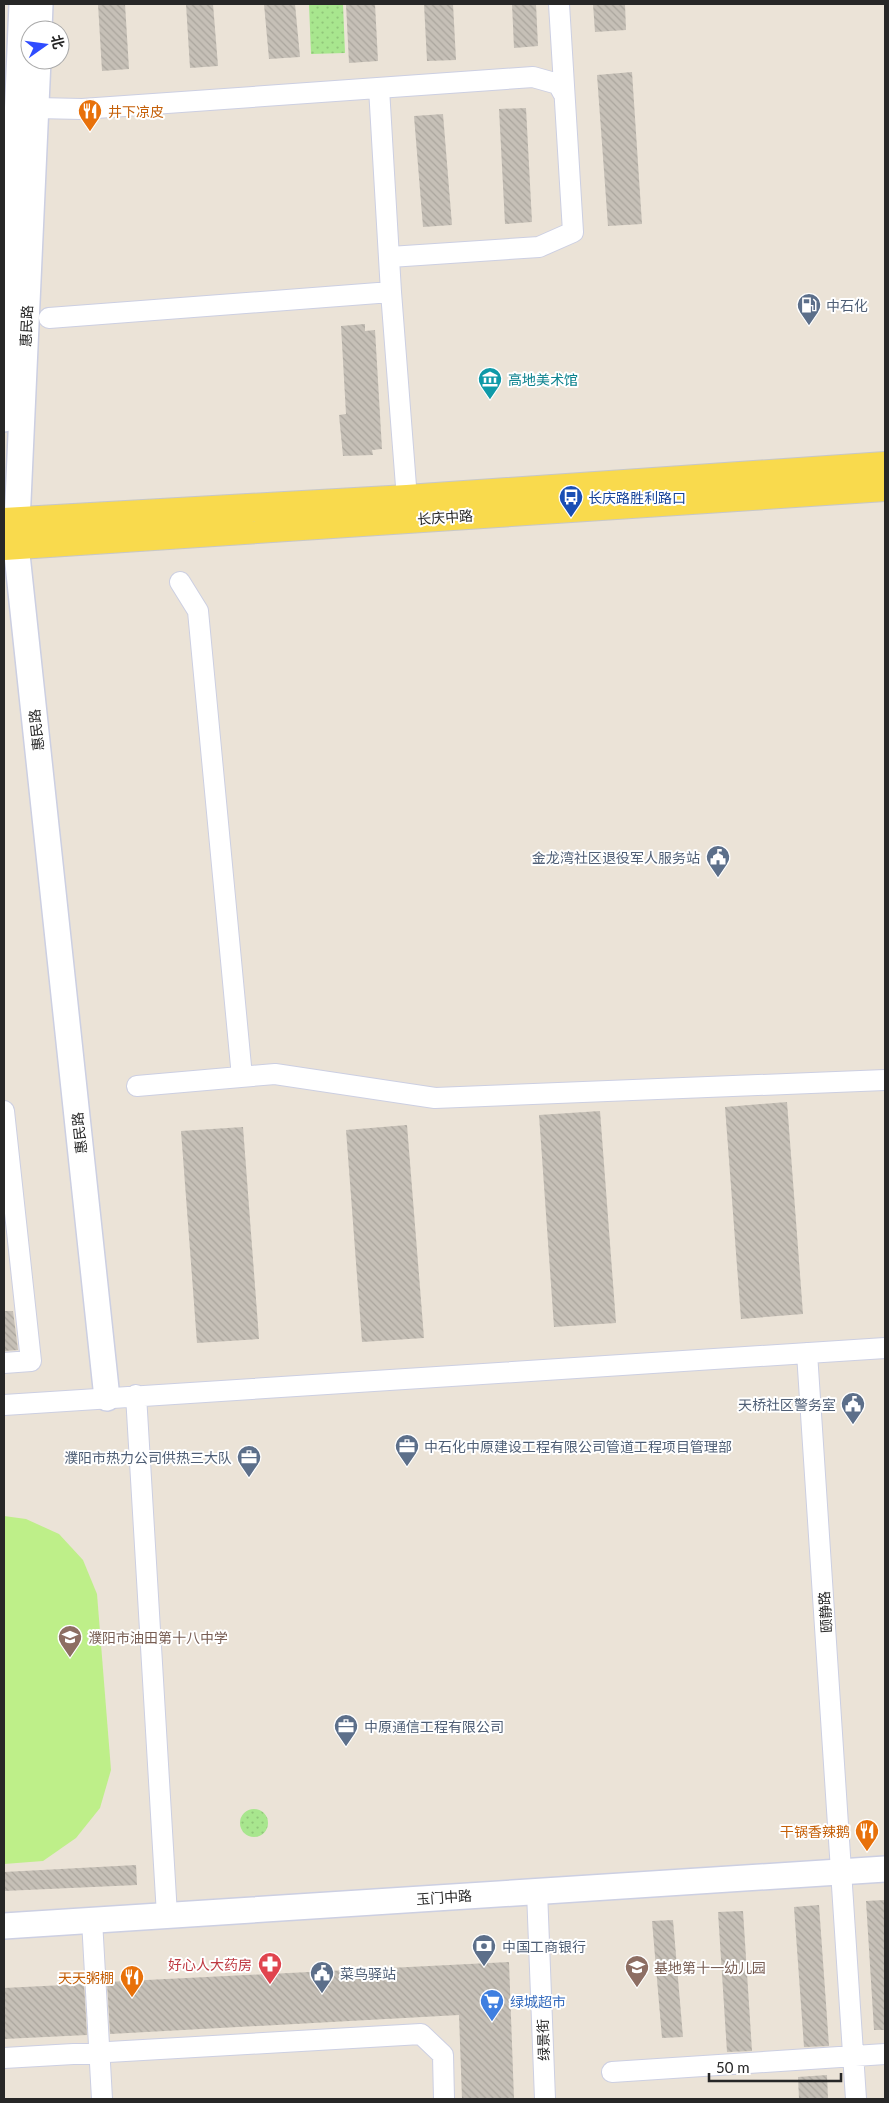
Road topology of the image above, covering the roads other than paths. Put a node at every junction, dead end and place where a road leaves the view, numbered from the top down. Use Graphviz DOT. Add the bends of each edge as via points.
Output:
graph roads {
  1 [pos="22,4"];
  2 [pos="40,4"];
  3 [pos="559,4"];
  4 [pos="39,20"];
  5 [pos="38,70"];
  6 [pos="379,88"];
  7 [pos="564,93"];
  8 [pos="36,108"];
  9 [pos="390,257"];
  10 [pos="391,292"];
  11 [pos="49,318"];
  12 [pos="4,419"];
  13 [pos="885,466"];
  14 [pos="885,487"];
  15 [pos="407,498"];
  16 [pos="11,533"];
  17 [pos="180,582"];
  18 [pos="242,1077"];
  19 [pos="885,1080"];
  20 [pos="138,1086"];
  21 [pos="4,1111"];
  22 [pos="885,1348"];
  23 [pos="807,1353"];
  24 [pos="4,1363"];
  25 [pos="136,1396"];
  26 [pos="107,1398"];
  27 [pos="4,1405"];
  28 [pos="885,1869"];
  29 [pos="841,1872"];
  30 [pos="537,1891"];
  31 [pos="167,1915"];
  32 [pos="92,1920"];
  33 [pos="4,1926"];
  34 [pos="99,2053"];
  35 [pos="885,2054"];
  36 [pos="853,2056"];
  37 [pos="4,2058"];
  38 [pos="612,2072"];
  39 [pos="102,2099"];
  40 [pos="444,2099"];
  41 [pos="545,2099"];
  42 [pos="856,2099"];
  1 -- 12 [label="street, 惠民路"];
  2 -- 4 [label="street"];
  3 -- 7 [label="street"];
  5 -- 8 [label="street, 惠民路"];
  6 -- 7 [label="street" via="533,77 558,84"];
  6 -- 8 [label="street" via="82,110"];
  6 -- 9 [label="street"];
  7 -- 9 [label="street" via="573,232 539,248"];
  8 -- 16 [label="street, 惠民路"];
  9 -- 10 [label="street"];
  10 -- 11 [label="street"];
  10 -- 15 [label="street"];
  13 -- 15 [label="main road, 长庆中路"];
  14 -- 16 [label="main road, 长庆中路"];
  15 -- 16 [label="main road, 长庆中路"];
  16 -- 26 [label="street, 惠民路"];
  17 -- 18 [label="street" via="198,610"];
  18 -- 19 [label="street" via="275,1074 435,1098"];
  18 -- 20 [label="street"];
  21 -- 24 [label="street" via="30,1361"];
  22 -- 23 [label="street"];
  23 -- 25 [label="street"];
  23 -- 29 [label="street, 颐静路"];
  25 -- 26 [label="street"];
  25 -- 31 [label="street"];
  26 -- 27 [label="street"];
  28 -- 29 [label="street, 玉门中路"];
  29 -- 30 [label="street, 玉门中路"];
  29 -- 36 [label="street, 颐静路"];
  30 -- 31 [label="street, 玉门中路"];
  30 -- 41 [label="street, 绿景街"];
  31 -- 32 [label="street, 玉门中路"];
  32 -- 33 [label="street, 玉门中路"];
  32 -- 34 [label="street"];
  34 -- 37 [label="street"];
  34 -- 39 [label="street"];
  34 -- 40 [label="street" via="421,2034 443,2055"];
  35 -- 36 [label="street"];
  36 -- 38 [label="street"];
  36 -- 42 [label="street, 颐静路"];
}
